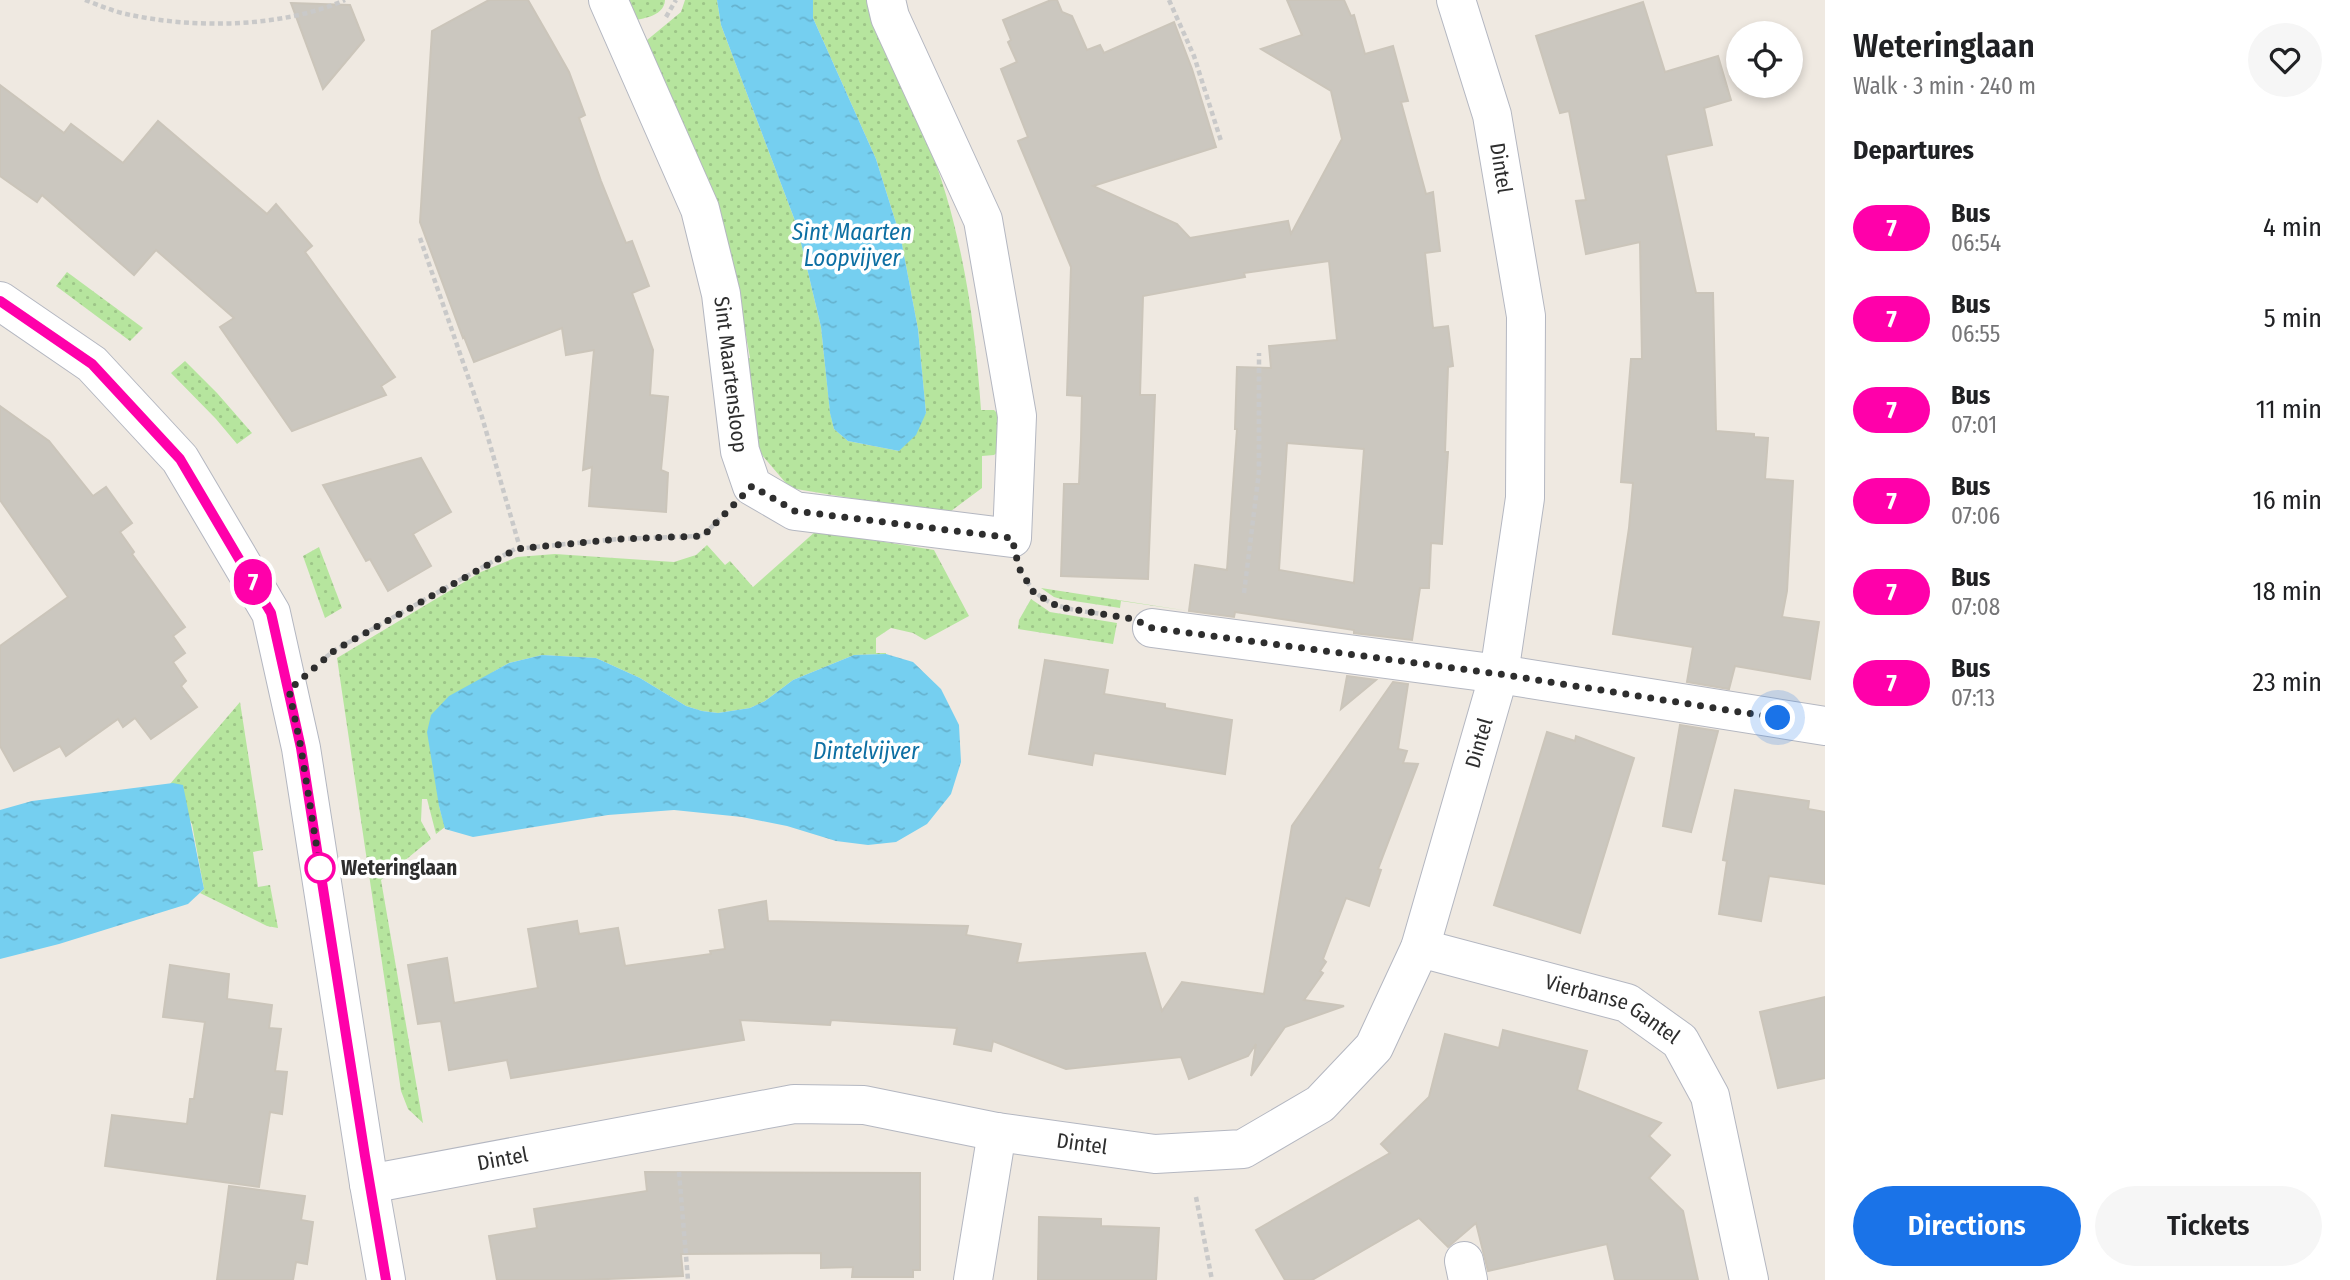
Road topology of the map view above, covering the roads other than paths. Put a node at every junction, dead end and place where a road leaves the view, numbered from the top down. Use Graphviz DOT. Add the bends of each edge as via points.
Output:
graph roads {
  1 [pos="608,0"];
  2 [pos="886,0"];
  3 [pos="1456,0"];
  4 [pos="0,301"];
  5 [pos="1152,628"];
  6 [pos="1499,674"];
  7 [pos="1825,726"];
  8 [pos="1420,948"];
  9 [pos="997,1132"];
  10 [pos="369,1184"];
  11 [pos="386,1280"];
  12 [pos="973,1280"];
  13 [pos="1749,1280"];
  1 -- 2 [label="street, Sint Maartensloop" via="700,209 721,294 740,452 752,486 795,511 1012,538 1017,416 983,220"];
  3 -- 6 [label="street, Dintel" via="1492,115 1526,317 1525,498"];
  4 -- 10 [label="street" via="92,364 180,459 271,613 301,748"];
  5 -- 6 [label="street"];
  6 -- 7 [label="street"];
  6 -- 8 [label="street, Dintel"];
  8 -- 9 [label="street, Dintel" via="1374,1047 1320,1104 1244,1149 1155,1154"];
  8 -- 13 [label="street, Vierbanse Gantel" via="1627,1003 1680,1041 1710,1096"];
  9 -- 10 [label="street, Dintel" via="864,1105 794,1104"];
  9 -- 12 [label="street"];
  10 -- 11 [label="street"];
}
